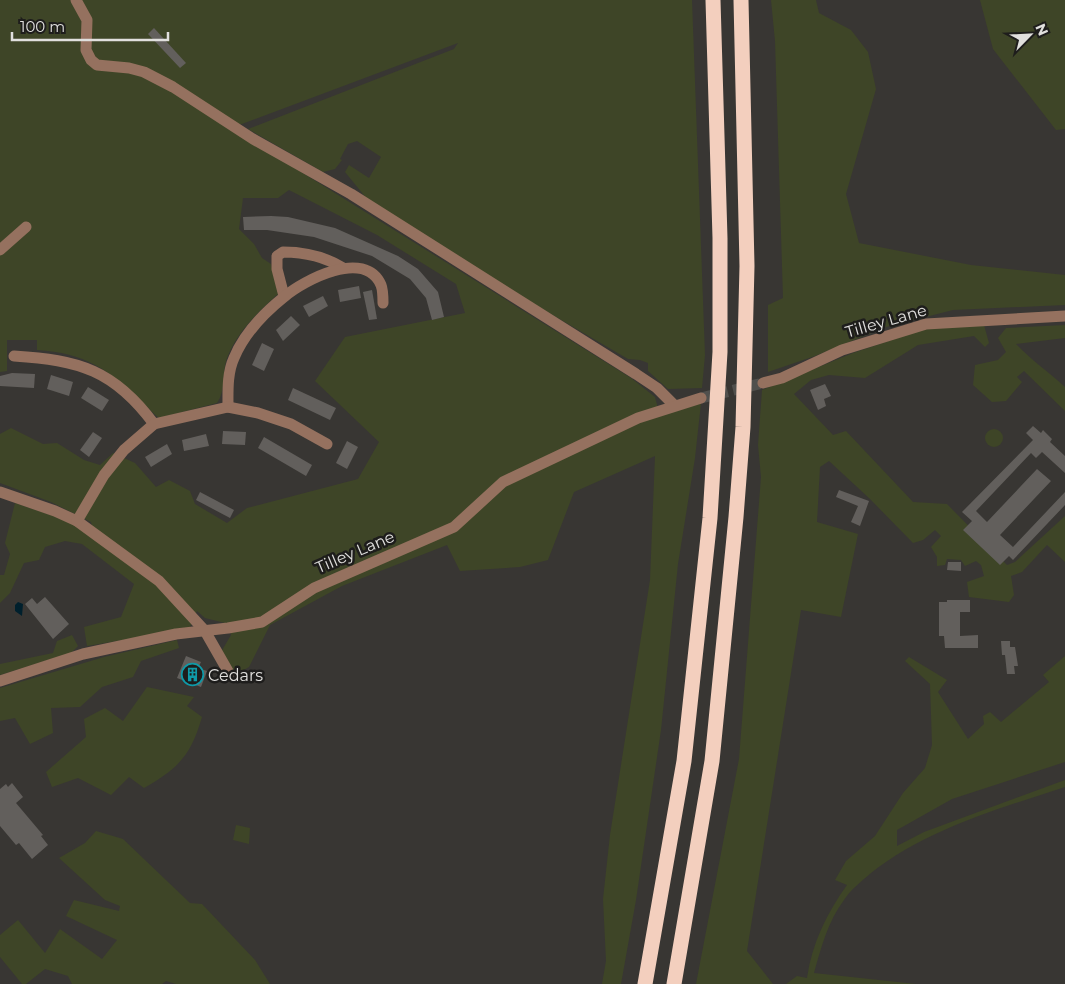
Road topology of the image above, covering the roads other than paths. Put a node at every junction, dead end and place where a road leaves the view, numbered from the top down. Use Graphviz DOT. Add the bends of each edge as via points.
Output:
graph roads {
  1 [pos="76,0"];
  2 [pos="713,0"];
  3 [pos="741,0"];
  4 [pos="26,227"];
  5 [pos="0,250"];
  6 [pos="343,268"];
  7 [pos="284,296"];
  8 [pos="384,304"];
  9 [pos="1065,316"];
  10 [pos="14,356"];
  11 [pos="762,384"];
  12 [pos="701,398"];
  13 [pos="674,405"];
  14 [pos="228,407"];
  15 [pos="154,424"];
  16 [pos="327,444"];
  17 [pos="0,492"];
  18 [pos="77,522"];
  19 [pos="205,631"];
  20 [pos="229,673"];
  21 [pos="0,681"];
  22 [pos="645,984"];
  23 [pos="674,984"];
  1 -- 13 [label="street" via="87,20 86,50 97,65 129,68 173,87 253,139 351,194 636,374"];
  2 -- 22 [label="highway" via="720,352 710,518 684,761"];
  3 -- 23 [label="highway" via="747,346 739,481 712,761"];
  4 -- 5 [label="street"];
  6 -- 7 [label="street"];
  6 -- 7 [label="street" via="330,259 303,252 283,252 277,256 277,269"];
  6 -- 8 [label="street" via="357,268 374,276 381,285"];
  7 -- 14 [label="street" via="262,316 233,359"];
  9 -- 11 [label="street, Tilley Lane" via="926,324 842,350"];
  10 -- 15 [label="street" via="55,358 102,375 138,403"];
  12 -- 13 [label="street, Tilley Lane"];
  13 -- 19 [label="street, Tilley Lane" via="638,418 503,482 454,527 314,588 262,622"];
  14 -- 15 [label="street"];
  14 -- 16 [label="street" via="291,424"];
  15 -- 18 [label="street" via="124,450 104,475"];
  17 -- 18 [label="street"];
  18 -- 19 [label="street" via="159,580"];
  19 -- 20 [label="street"];
  19 -- 21 [label="street, Tilley Lane" via="83,654"];
}
